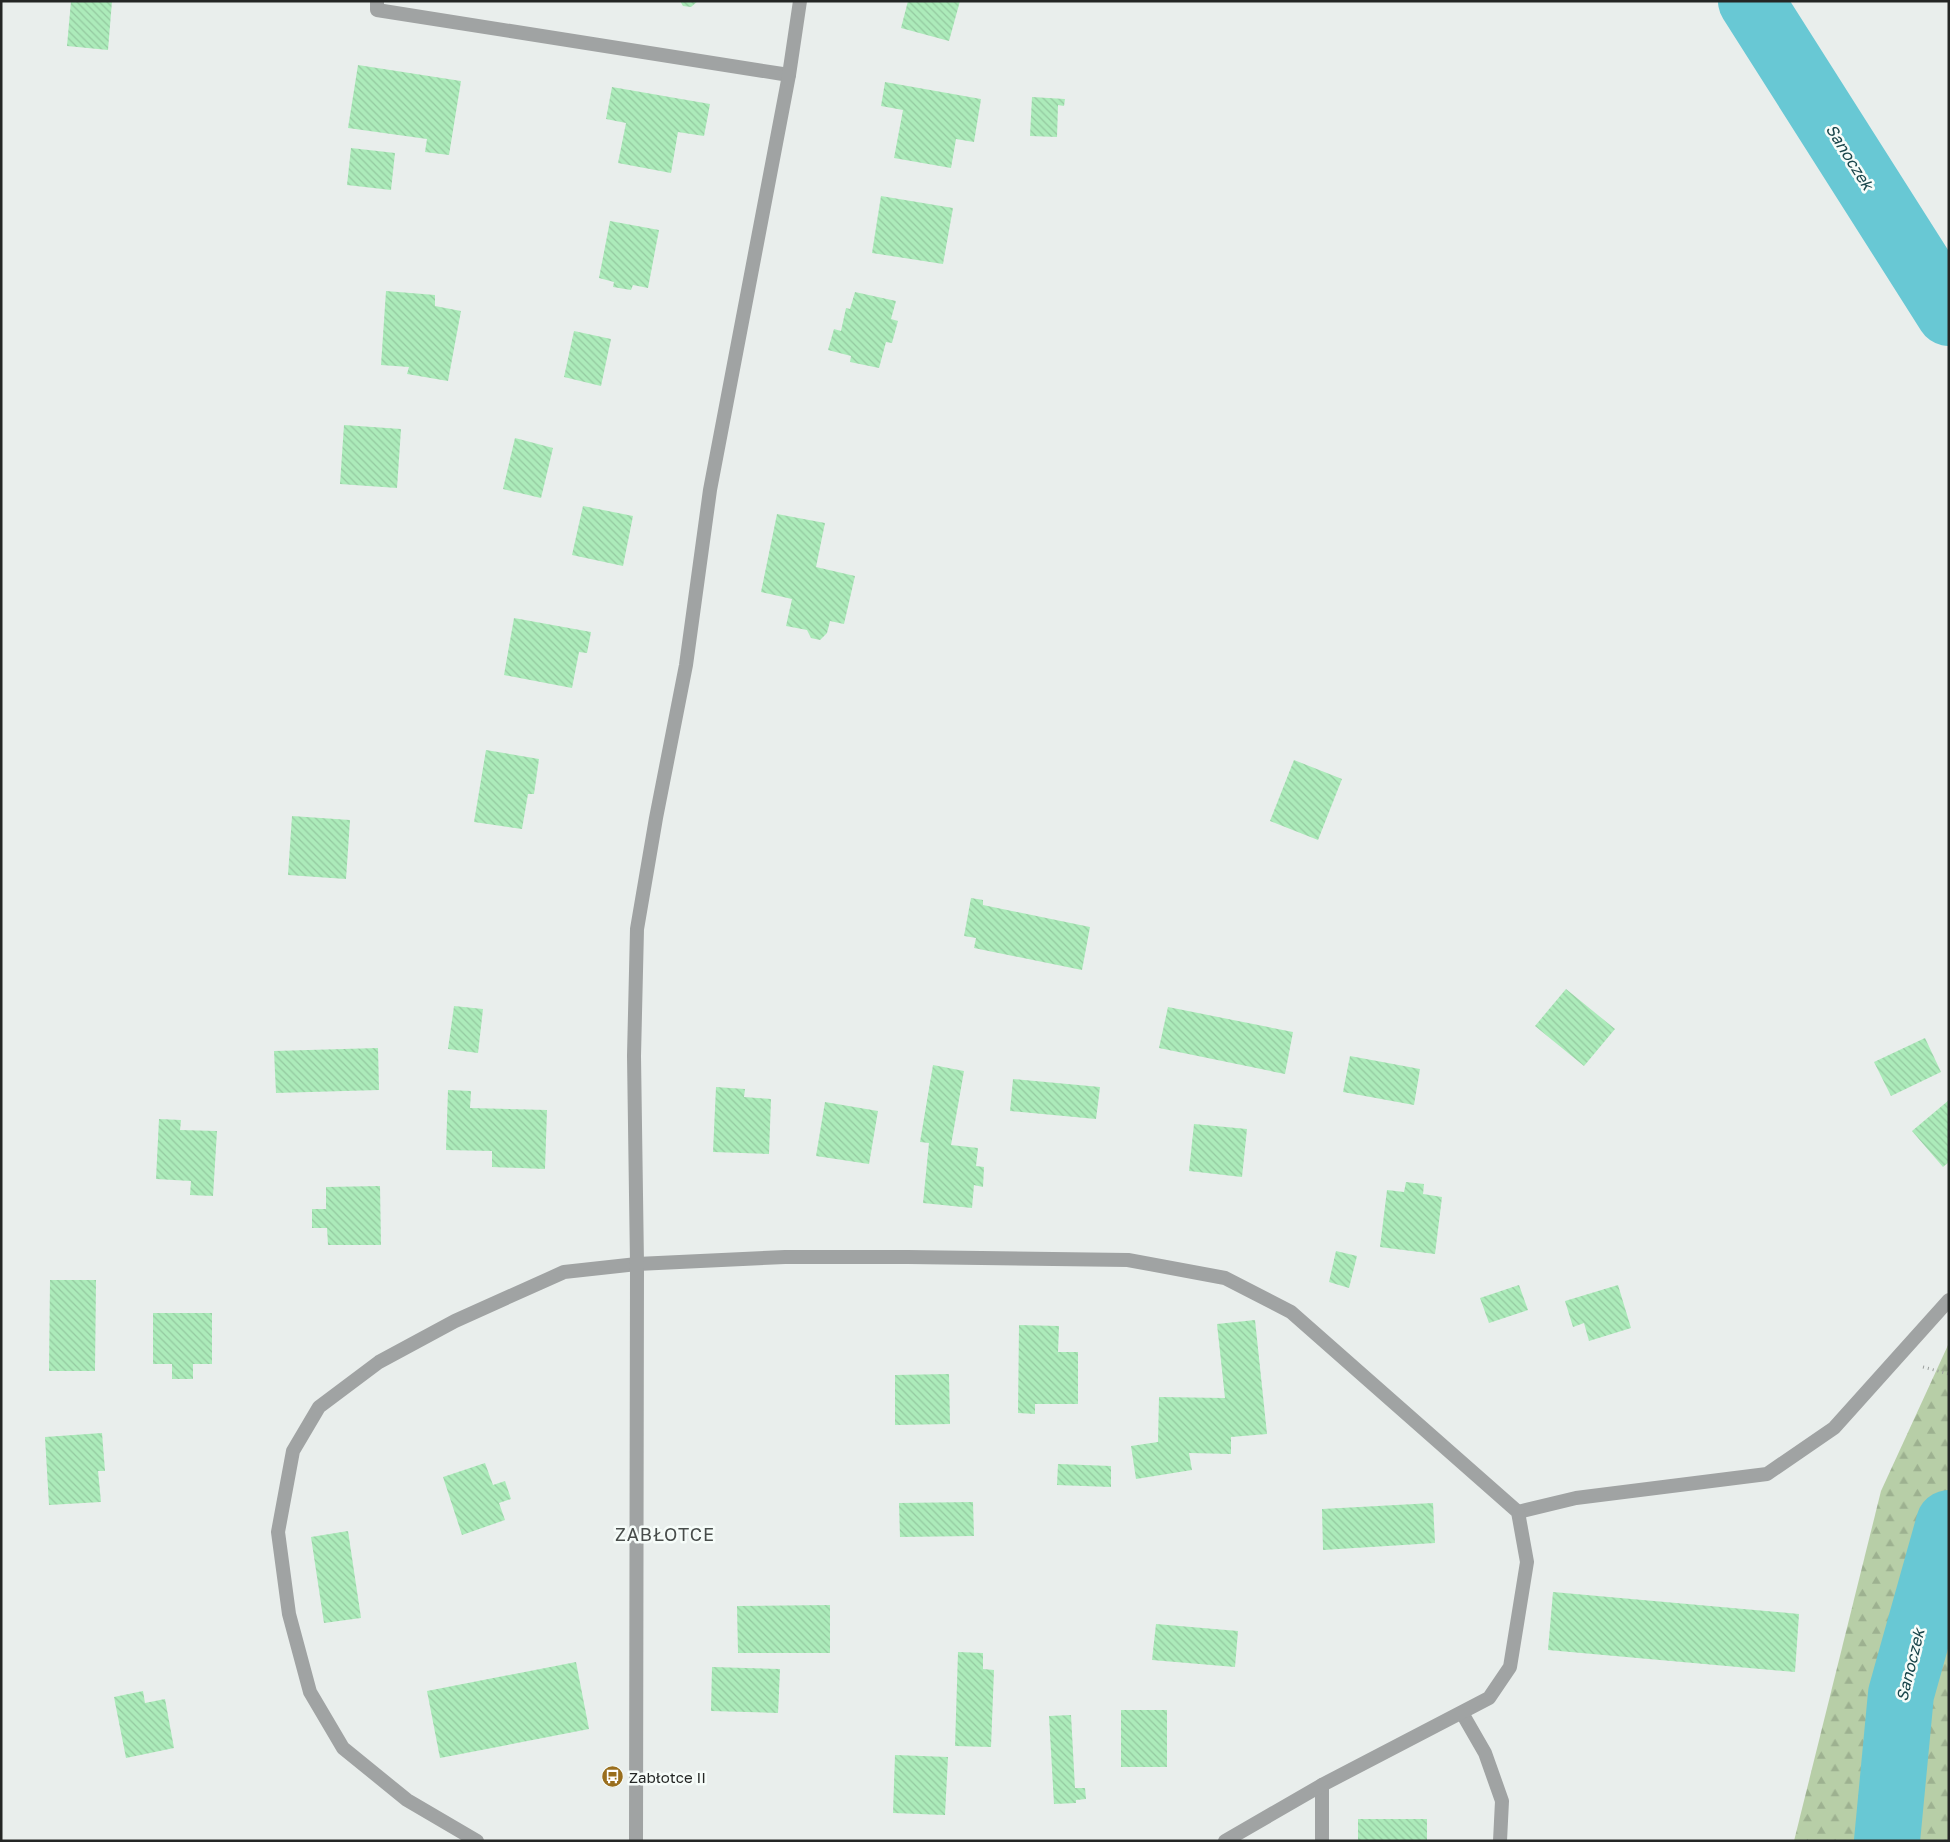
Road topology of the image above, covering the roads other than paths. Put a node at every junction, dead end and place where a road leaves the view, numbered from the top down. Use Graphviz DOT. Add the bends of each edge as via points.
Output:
graph roads {
  1 [pos="377,1"];
  2 [pos="800,1"];
  3 [pos="789,76"];
  4 [pos="638,1264"];
  5 [pos="1949,1300"];
  6 [pos="1518,1512"];
  7 [pos="1462,1713"];
  8 [pos="1322,1786"];
  9 [pos="477,1841"];
  10 [pos="636,1841"];
  11 [pos="1225,1841"];
  12 [pos="1322,1841"];
  13 [pos="1500,1841"];
  1 -- 3 [label="street" via="377,10"];
  2 -- 3 [label="street"];
  3 -- 4 [label="street" via="710,490 686,665 636,929 634,1056"];
  4 -- 6 [label="street" via="785,1257 1128,1260 1225,1278 1290,1312"];
  4 -- 9 [label="street" via="564,1272 455,1322 379,1362 319,1407 293,1451 278,1532 289,1614 310,1692 343,1748 407,1800"];
  4 -- 10 [label="street"];
  5 -- 6 [label="street" via="1834,1428 1767,1474 1576,1498"];
  6 -- 7 [label="street" via="1527,1562 1510,1667 1489,1698"];
  7 -- 8 [label="street"];
  7 -- 13 [label="street" via="1485,1753 1502,1801"];
  8 -- 11 [label="street"];
  8 -- 12 [label="street"];
}
